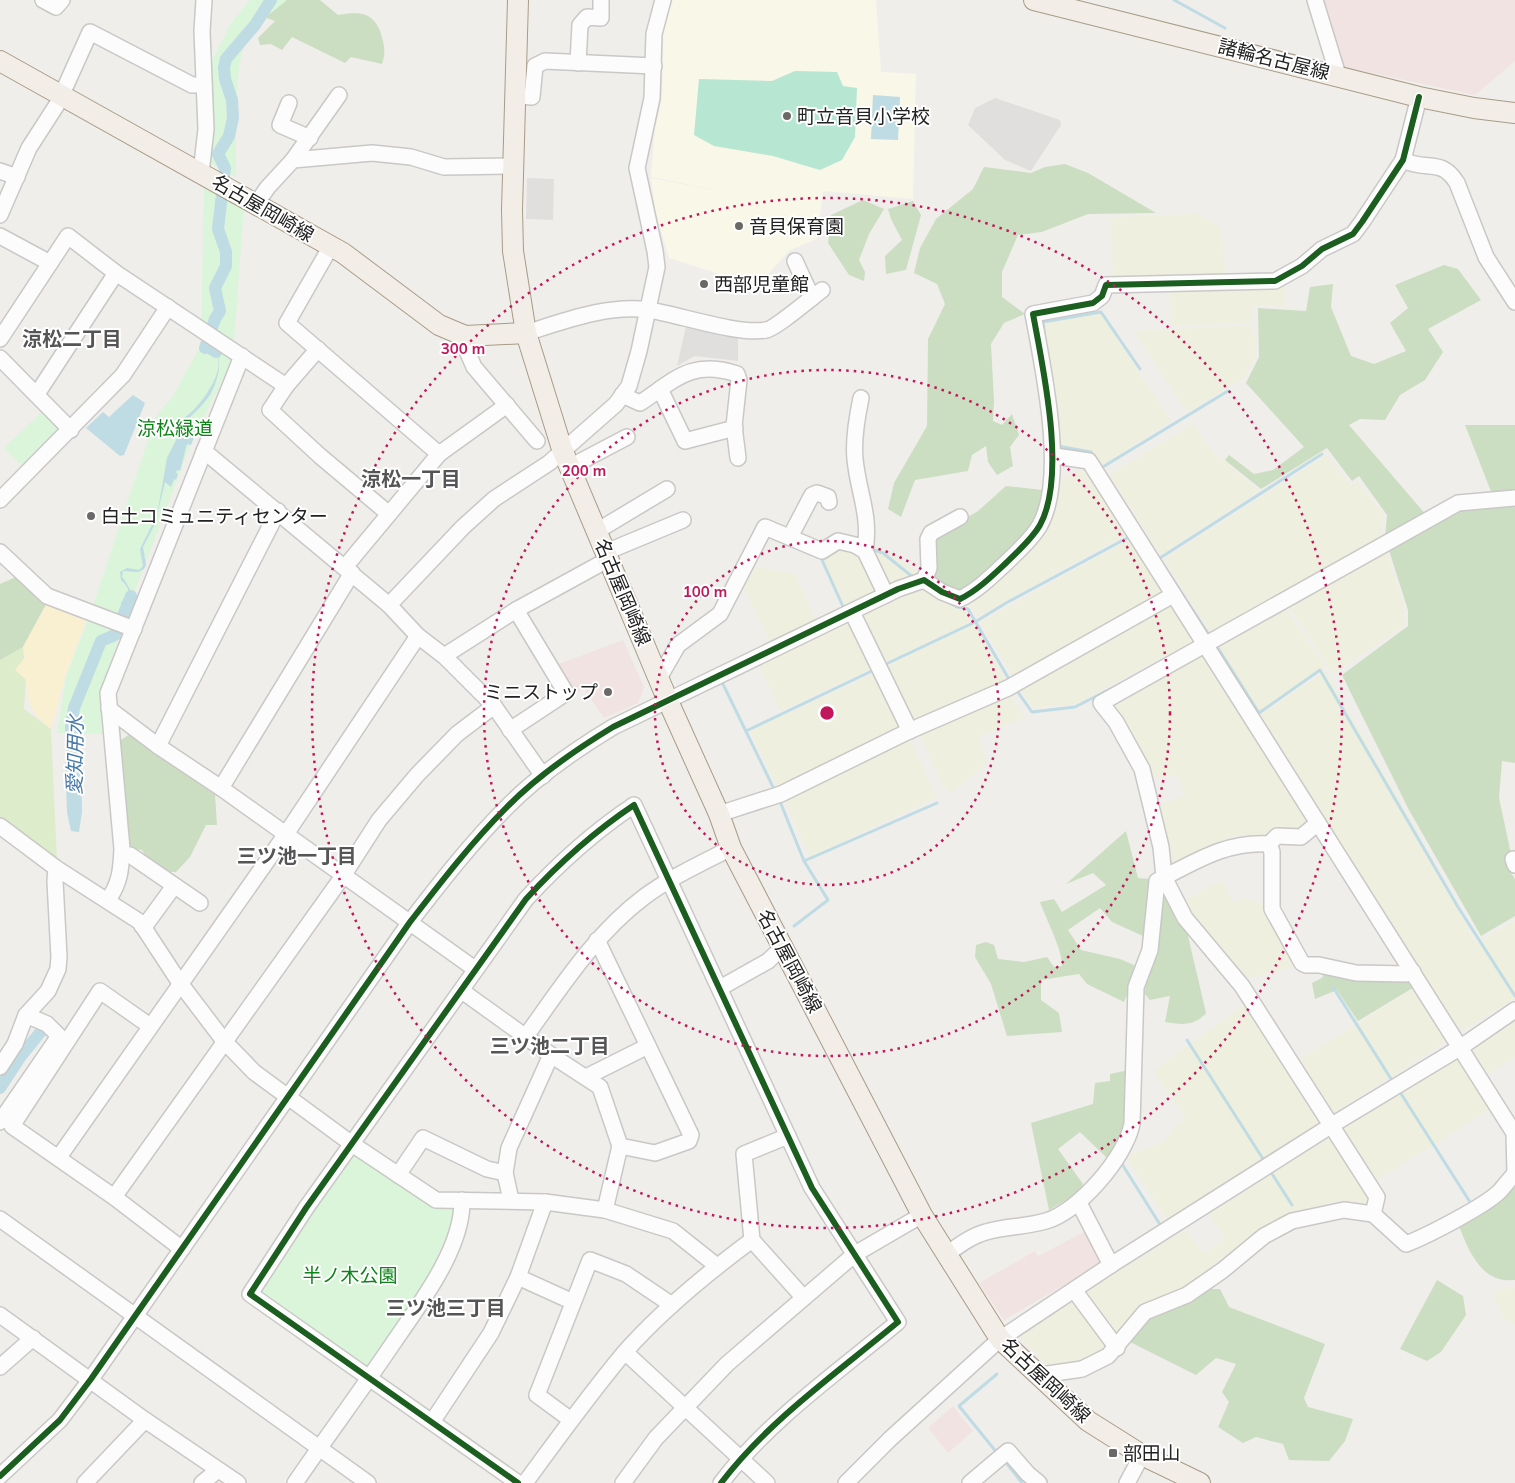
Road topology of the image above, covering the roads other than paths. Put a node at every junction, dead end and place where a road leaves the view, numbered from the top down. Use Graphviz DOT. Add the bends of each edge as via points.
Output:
graph roads {
  1 [pos="43,0"];
  2 [pos="62,0"];
  3 [pos="204,0"];
  4 [pos="518,0"];
  5 [pos="601,0"];
  6 [pos="662,0"];
  7 [pos="1034,0"];
  8 [pos="1315,0"];
  9 [pos="0,61"];
  10 [pos="578,63"];
  11 [pos="654,66"];
  12 [pos="1338,75"];
  13 [pos="204,85"];
  14 [pos="62,95"];
  15 [pos="339,96"];
  16 [pos="516,96"];
  17 [pos="1419,97"];
  18 [pos="289,103"];
  19 [pos="1515,113"];
  20 [pos="310,138"];
  21 [pos="293,160"];
  22 [pos="1403,160"];
  23 [pos="512,166"];
  24 [pos="0,171"];
  25 [pos="206,176"];
  26 [pos="17,177"];
  27 [pos="256,204"];
  28 [pos="0,215"];
  29 [pos="0,236"];
  30 [pos="330,246"];
  31 [pos="795,260"];
  32 [pos="50,263"];
  33 [pos="116,273"];
  34 [pos="1515,302"];
  35 [pos="168,308"];
  36 [pos="648,310"];
  37 [pos="526,333"];
  38 [pos="466,336"];
  39 [pos="0,339"];
  40 [pos="318,349"];
  41 [pos="242,356"];
  42 [pos="0,358"];
  43 [pos="286,386"];
  44 [pos="660,389"];
  45 [pos="37,394"];
  46 [pos="622,395"];
  47 [pos="861,398"];
  48 [pos="507,405"];
  49 [pos="735,428"];
  50 [pos="71,430"];
  51 [pos="627,437"];
  52 [pos="537,441"];
  53 [pos="562,449"];
  54 [pos="204,451"];
  55 [pos="439,454"];
  56 [pos="1054,456"];
  57 [pos="738,458"];
  58 [pos="570,468"];
  59 [pos="667,489"];
  60 [pos="3,490"];
  61 [pos="1515,498"];
  62 [pos="829,502"];
  63 [pos="278,512"];
  64 [pos="389,514"];
  65 [pos="960,517"];
  66 [pos="683,520"];
  67 [pos="597,531"];
  68 [pos="790,537"];
  69 [pos="865,551"];
  70 [pos="0,552"];
  71 [pos="607,555"];
  72 [pos="348,570"];
  73 [pos="924,580"];
  74 [pos="886,595"];
  75 [pos="1173,595"];
  76 [pos="389,604"];
  77 [pos="516,610"];
  78 [pos="852,612"];
  79 [pos="131,627"];
  80 [pos="418,636"];
  81 [pos="1204,644"];
  82 [pos="444,656"];
  83 [pos="659,678"];
  84 [pos="668,701"];
  85 [pos="494,706"];
  86 [pos="109,709"];
  87 [pos="510,730"];
  88 [pos="910,731"];
  89 [pos="158,746"];
  90 [pos="542,776"];
  91 [pos="222,788"];
  92 [pos="719,814"];
  93 [pos="1318,823"];
  94 [pos="0,826"];
  95 [pos="286,834"];
  96 [pos="1269,844"];
  97 [pos="731,848"];
  98 [pos="122,855"];
  99 [pos="56,868"];
  100 [pos="342,876"];
  101 [pos="1164,877"];
  102 [pos="669,880"];
  103 [pos="174,886"];
  104 [pos="108,900"];
  105 [pos="200,903"];
  106 [pos="410,922"];
  107 [pos="142,926"];
  108 [pos="597,940"];
  109 [pos="783,947"];
  110 [pos="475,969"];
  111 [pos="1413,972"];
  112 [pos="180,983"];
  113 [pos="720,988"];
  114 [pos="462,991"];
  115 [pos="1515,1010"];
  116 [pos="26,1015"];
  117 [pos="150,1026"];
  118 [pos="526,1036"];
  119 [pos="224,1041"];
  120 [pos="648,1046"];
  121 [pos="1461,1047"];
  122 [pos="551,1055"];
  123 [pos="0,1068"];
  124 [pos="586,1077"];
  125 [pos="288,1097"];
  126 [pos="5,1106"];
  127 [pos="0,1122"];
  128 [pos="1332,1125"];
  129 [pos="788,1136"];
  130 [pos="352,1144"];
  131 [pos="620,1146"];
  132 [pos="58,1157"];
  133 [pos="506,1173"];
  134 [pos="398,1175"];
  135 [pos="114,1197"];
  136 [pos="462,1200"];
  137 [pos="511,1200"];
  138 [pos="545,1202"];
  139 [pos="1079,1202"];
  140 [pos="605,1210"];
  141 [pos="1373,1214"];
  142 [pos="922,1215"];
  143 [pos="0,1218"];
  144 [pos="752,1240"];
  145 [pos="182,1249"];
  146 [pos="855,1254"];
  147 [pos="946,1255"];
  148 [pos="1111,1265"];
  149 [pos="717,1266"];
  150 [pos="518,1277"];
  151 [pos="1074,1290"];
  152 [pos="803,1297"];
  153 [pos="573,1302"];
  154 [pos="672,1305"];
  155 [pos="0,1315"];
  156 [pos="135,1315"];
  157 [pos="32,1338"];
  158 [pos="1000,1339"];
  159 [pos="1118,1348"];
  160 [pos="625,1352"];
  161 [pos="0,1367"];
  162 [pos="1041,1375"];
  163 [pos="370,1378"];
  164 [pos="91,1380"];
  165 [pos="684,1407"];
  166 [pos="146,1420"];
  167 [pos="571,1420"];
  168 [pos="432,1422"];
  169 [pos="319,1448"];
  170 [pos="1142,1455"];
  171 [pos="740,1459"];
  172 [pos="218,1470"];
  173 [pos="0,1476"];
  174 [pos="85,1483"];
  175 [pos="202,1483"];
  176 [pos="238,1483"];
  177 [pos="295,1483"];
  178 [pos="368,1483"];
  179 [pos="518,1483"];
  180 [pos="525,1483"];
  181 [pos="623,1483"];
  182 [pos="721,1483"];
  183 [pos="767,1483"];
  184 [pos="846,1483"];
  185 [pos="970,1483"];
  186 [pos="1039,1483"];
  187 [pos="1127,1483"];
  188 [pos="1200,1483"];
  1 -- 2 [label="street" via="56,7"];
  3 -- 13 [label="street"];
  4 -- 16 [label="main road, 名古屋岡崎線"];
  5 -- 10 [label="street" via="600,18 588,17 580,25"];
  6 -- 11 [label="street" via="656,22"];
  7 -- 12 [label="main road, 諸輪名古屋線"];
  8 -- 12 [label="street"];
  9 -- 14 [label="main road, 名古屋岡崎線"];
  10 -- 11 [label="street"];
  10 -- 16 [label="street" via="545,61 535,66 532,97"];
  11 -- 36 [label="street" via="652,98 637,168 655,252 656,268"];
  12 -- 17 [label="main road, 諸輪名古屋線"];
  13 -- 14 [label="street" via="192,84 90,32"];
  13 -- 25 [label="street"];
  14 -- 25 [label="main road, 名古屋岡崎線"];
  14 -- 26 [label="street" via="29,148"];
  15 -- 20 [label="street"];
  16 -- 23 [label="main road, 名古屋岡崎線"];
  17 -- 19 [label="main road, 諸輪名古屋線"];
  17 -- 22 [label="street"];
  18 -- 20 [label="street" via="280,124"];
  20 -- 21 [label="street"];
  21 -- 23 [label="street" via="372,153 410,157 444,167"];
  21 -- 27 [label="street"];
  22 -- 34 [label="street" via="1413,165 1440,166 1450,171 1486,257"];
  22 -- 56 [label="street" via="1353,234 1322,249 1302,266 1275,281 1106,285 1102,296 1093,303 1034,314"];
  23 -- 37 [label="main road, 名古屋岡崎線" via="513,251"];
  24 -- 26 [label="street"];
  25 -- 27 [label="main road, 名古屋岡崎線"];
  26 -- 28 [label="street"];
  27 -- 30 [label="main road, 名古屋岡崎線"];
  29 -- 32 [label="street"];
  30 -- 38 [label="main road, 名古屋岡崎線" via="440,325"];
  30 -- 40 [label="street" via="287,323"];
  31 -- 36 [label="street" via="817,294 768,330 746,330"];
  32 -- 33 [label="street" via="68,236"];
  32 -- 39 [label="street"];
  33 -- 35 [label="street"];
  33 -- 45 [label="street"];
  35 -- 41 [label="street"];
  35 -- 50 [label="street" via="123,376"];
  36 -- 37 [label="street" via="605,312"];
  36 -- 46 [label="street" via="629,386"];
  37 -- 38 [label="main road, 名古屋岡崎線"];
  37 -- 53 [label="main road, 名古屋岡崎線"];
  38 -- 48 [label="street" via="467,352 474,367"];
  40 -- 43 [label="street"];
  40 -- 55 [label="street"];
  41 -- 43 [label="street"];
  41 -- 54 [label="street"];
  42 -- 45 [label="street"];
  43 -- 64 [label="street" via="270,410"];
  44 -- 46 [label="street" via="640,403"];
  44 -- 49 [label="street" via="685,440"];
  44 -- 49 [label="street" via="690,370 737,374"];
  45 -- 50 [label="street"];
  46 -- 53 [label="street" via="616,404"];
  47 -- 69 [label="street" via="856,419 855,459 865,504"];
  48 -- 52 [label="street"];
  48 -- 55 [label="street"];
  49 -- 57 [label="street"];
  50 -- 60 [label="street"];
  51 -- 58 [label="street"];
  53 -- 58 [label="main road, 名古屋岡崎線"];
  53 -- 76 [label="street" via="549,463 494,499"];
  54 -- 63 [label="street"];
  54 -- 79 [label="street"];
  55 -- 64 [label="street"];
  56 -- 73 [label="street" via="1047,506 1041,524 987,582 960,600"];
  56 -- 75 [label="street" via="1089,462"];
  58 -- 67 [label="main road, 名古屋岡崎線"];
  59 -- 67 [label="street"];
  61 -- 81 [label="street" via="1458,504"];
  62 -- 68 [label="street" via="828,497 817,493 796,521"];
  63 -- 72 [label="street"];
  63 -- 89 [label="street"];
  64 -- 72 [label="street"];
  65 -- 73 [label="street" via="931,533 928,539 929,568"];
  66 -- 71 [label="street"];
  67 -- 71 [label="main road, 名古屋岡崎線"];
  68 -- 69 [label="street" via="822,551 838,540"];
  68 -- 83 [label="street" via="765,527 720,614 678,645"];
  69 -- 74 [label="street"];
  70 -- 79 [label="street" via="47,596"];
  71 -- 77 [label="street"];
  71 -- 83 [label="main road, 名古屋岡崎線"];
  72 -- 76 [label="street"];
  72 -- 91 [label="street"];
  73 -- 74 [label="street"];
  74 -- 78 [label="street"];
  75 -- 81 [label="street"];
  75 -- 88 [label="street" via="1008,688"];
  76 -- 80 [label="street"];
  77 -- 82 [label="street"];
  77 -- 87 [label="street" via="566,693"];
  78 -- 84 [label="street"];
  78 -- 88 [label="street"];
  79 -- 86 [label="street" via="108,693"];
  80 -- 82 [label="street"];
  80 -- 95 [label="street"];
  81 -- 93 [label="street"];
  81 -- 101 [label="street" via="1101,704 1116,722 1142,770 1161,847"];
  82 -- 85 [label="street"];
  83 -- 84 [label="main road, 名古屋岡崎線"];
  84 -- 90 [label="street" via="612,727"];
  84 -- 92 [label="main road, 名古屋岡崎線"];
  85 -- 87 [label="street"];
  85 -- 100 [label="street" via="457,734 417,775 379,820"];
  86 -- 89 [label="street"];
  86 -- 98 [label="street"];
  87 -- 90 [label="street"];
  88 -- 92 [label="street" via="781,794"];
  89 -- 91 [label="street"];
  90 -- 106 [label="street" via="478,837"];
  91 -- 95 [label="street"];
  92 -- 97 [label="main road, 名古屋岡崎線"];
  93 -- 96 [label="street" via="1301,837 1277,836"];
  93 -- 111 [label="street"];
  94 -- 99 [label="street"];
  95 -- 100 [label="street"];
  95 -- 112 [label="street"];
  96 -- 101 [label="street" via="1228,847"];
  96 -- 111 [label="street" via="1272,852 1272,909 1302,963 1356,972"];
  97 -- 102 [label="street"];
  97 -- 109 [label="main road, 名古屋岡崎線"];
  98 -- 103 [label="street" via="130,855"];
  98 -- 104 [label="street" via="122,872 117,888"];
  99 -- 104 [label="street"];
  99 -- 116 [label="street" via="58,969 48,991"];
  100 -- 106 [label="street"];
  100 -- 119 [label="street"];
  101 -- 128 [label="street" via="1185,918 1242,986"];
  101 -- 139 [label="street" via="1157,881 1150,950 1136,987 1131,1130 1103,1176"];
  102 -- 108 [label="street" via="626,912"];
  102 -- 110 [label="street" via="634,805 559,862 526,899"];
  102 -- 113 [label="street"];
  103 -- 105 [label="street"];
  103 -- 107 [label="street" via="147,924"];
  104 -- 107 [label="street"];
  106 -- 110 [label="street"];
  106 -- 125 [label="street"];
  107 -- 112 [label="street"];
  108 -- 118 [label="street"];
  108 -- 120 [label="street"];
  109 -- 113 [label="street" via="768,961"];
  109 -- 142 [label="main road, 名古屋岡崎線"];
  110 -- 114 [label="street"];
  111 -- 121 [label="street"];
  112 -- 117 [label="street"];
  112 -- 119 [label="street"];
  113 -- 129 [label="street"];
  114 -- 118 [label="street"];
  114 -- 130 [label="street"];
  115 -- 121 [label="street"];
  116 -- 123 [label="street"];
  116 -- 126 [label="street" via="47,1024 59,1036"];
  117 -- 132 [label="street"];
  117 -- 132 [label="street" via="100,991 12,1126"];
  118 -- 122 [label="street"];
  119 -- 125 [label="street" via="254,1072"];
  119 -- 135 [label="street"];
  120 -- 124 [label="street"];
  120 -- 131 [label="street" via="691,1134 689,1141 655,1153"];
  121 -- 128 [label="street"];
  121 -- 141 [label="street" via="1514,1133 1515,1173 1499,1192 1481,1204 1406,1244"];
  122 -- 124 [label="street"];
  122 -- 133 [label="street" via="509,1148"];
  124 -- 131 [label="street" via="600,1087"];
  125 -- 130 [label="street"];
  125 -- 145 [label="street"];
  126 -- 127 [label="street"];
  128 -- 141 [label="street" via="1377,1197"];
  128 -- 148 [label="street"];
  129 -- 144 [label="street" via="744,1154"];
  129 -- 146 [label="street" via="812,1188"];
  130 -- 134 [label="street"];
  130 -- 163 [label="street" via="250,1294"];
  131 -- 140 [label="street"];
  132 -- 135 [label="street"];
  133 -- 134 [label="street" via="488,1169 422,1138"];
  133 -- 137 [label="street"];
  134 -- 136 [label="street" via="436,1200"];
  135 -- 145 [label="street"];
  136 -- 137 [label="street"];
  136 -- 163 [label="street" via="463,1216 450,1250 427,1293"];
  137 -- 138 [label="street"];
  138 -- 140 [label="street"];
  138 -- 150 [label="street"];
  139 -- 147 [label="street" via="1047,1221 984,1232"];
  139 -- 148 [label="street"];
  140 -- 149 [label="street" via="673,1231"];
  141 -- 159 [label="street" via="1344,1210 1278,1227 1187,1295 1145,1312"];
  142 -- 146 [label="street"];
  142 -- 147 [label="main road, 名古屋岡崎線"];
  143 -- 156 [label="street"];
  144 -- 149 [label="street"];
  144 -- 152 [label="street"];
  145 -- 156 [label="street"];
  146 -- 152 [label="street"];
  146 -- 171 [label="street" via="898,1322"];
  147 -- 158 [label="main road, 名古屋岡崎線"];
  148 -- 151 [label="street"];
  149 -- 154 [label="street"];
  150 -- 153 [label="street"];
  150 -- 168 [label="street" via="491,1333"];
  151 -- 158 [label="street"];
  151 -- 159 [label="street"];
  152 -- 165 [label="street"];
  153 -- 154 [label="street" via="590,1260 626,1274"];
  153 -- 167 [label="street" via="537,1396"];
  154 -- 160 [label="street"];
  155 -- 157 [label="street"];
  156 -- 164 [label="street"];
  156 -- 169 [label="street"];
  157 -- 161 [label="street"];
  157 -- 164 [label="street"];
  158 -- 162 [label="main road, 名古屋岡崎線"];
  158 -- 184 [label="street"];
  159 -- 162 [label="street" via="1082,1370"];
  160 -- 165 [label="street"];
  160 -- 167 [label="street"];
  162 -- 170 [label="main road, 名古屋岡崎線" via="1088,1421"];
  163 -- 168 [label="street"];
  163 -- 169 [label="street"];
  164 -- 166 [label="street"];
  164 -- 173 [label="street" via="60,1420"];
  165 -- 171 [label="street"];
  165 -- 181 [label="street"];
  166 -- 172 [label="street"];
  166 -- 174 [label="street"];
  167 -- 180 [label="street"];
  168 -- 179 [label="street"];
  169 -- 177 [label="street"];
  169 -- 178 [label="street"];
  170 -- 187 [label="street"];
  170 -- 188 [label="main road, 名古屋岡崎線"];
  171 -- 182 [label="street"];
  171 -- 183 [label="street"];
  172 -- 175 [label="street"];
  172 -- 176 [label="street"];
  185 -- 186 [label="street" via="1008,1451"];
}
